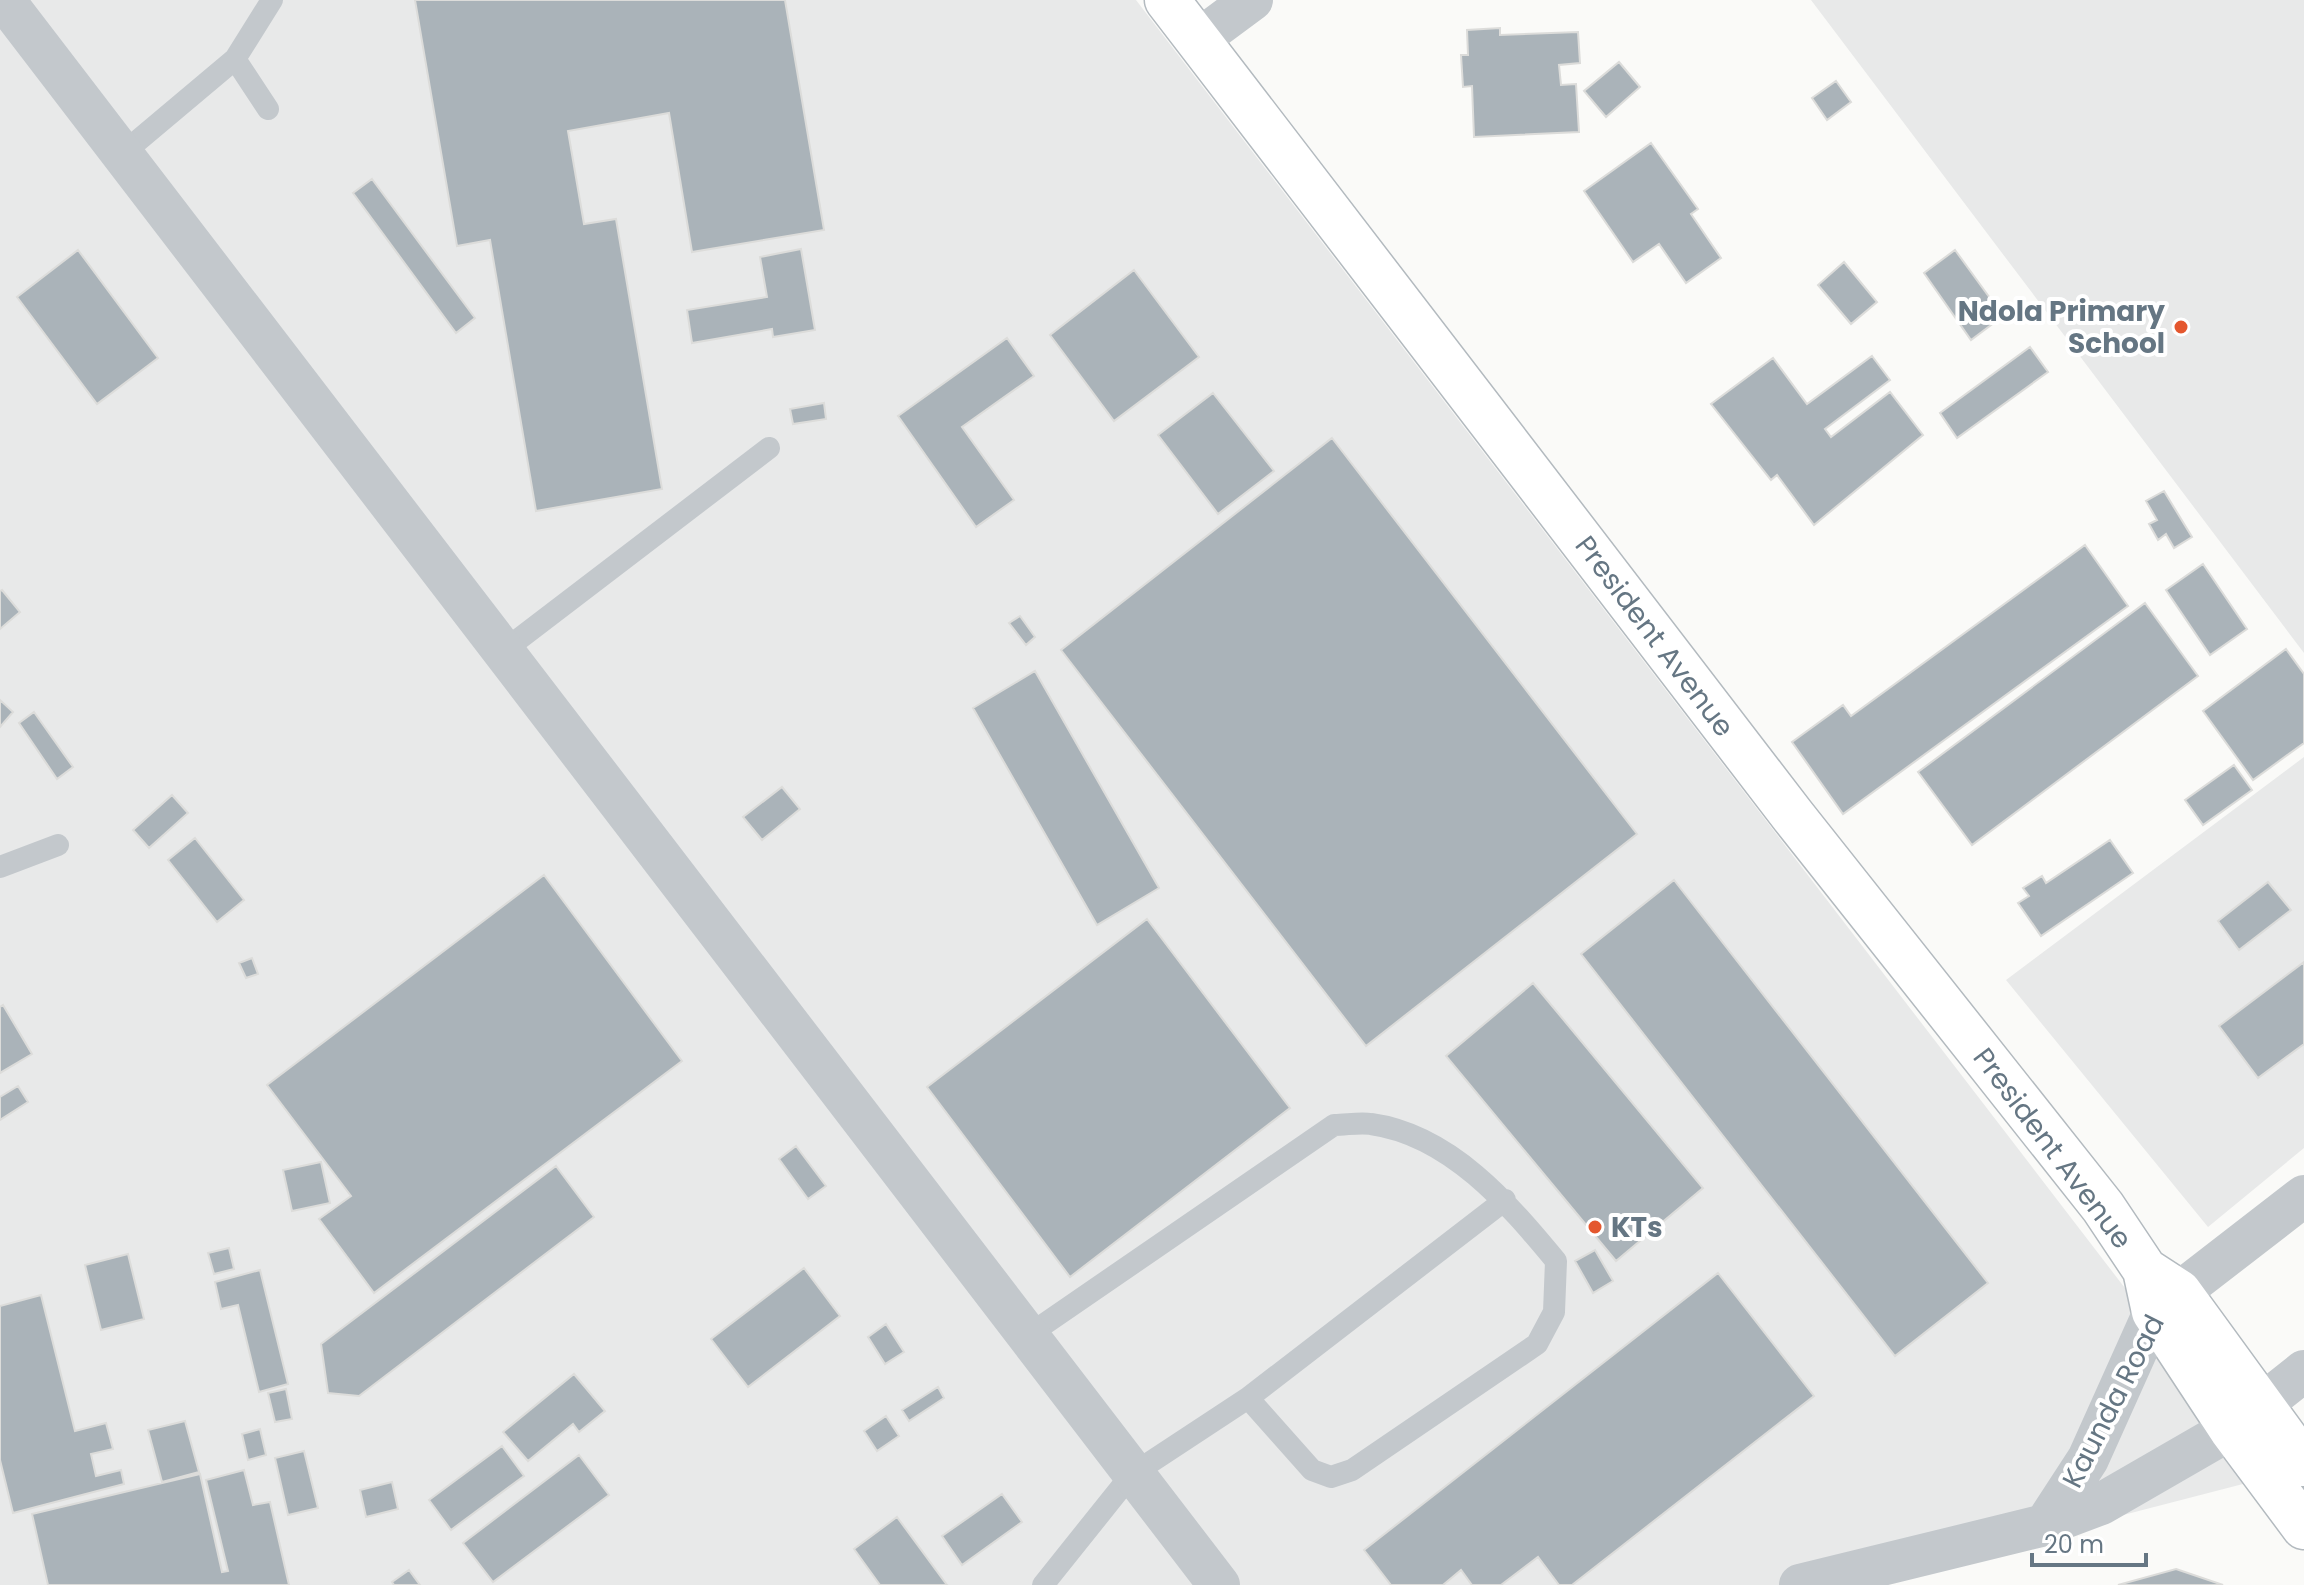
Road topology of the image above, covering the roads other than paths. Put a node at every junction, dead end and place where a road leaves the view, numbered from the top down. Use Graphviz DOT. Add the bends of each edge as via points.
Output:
graph roads {
  1 [pos="4,0"];
  2 [pos="272,0"];
  3 [pos="1167,0"];
  4 [pos="1252,0"];
  5 [pos="1198,40"];
  6 [pos="235,59"];
  7 [pos="268,109"];
  8 [pos="122,154"];
  9 [pos="769,448"];
  10 [pos="502,652"];
  11 [pos="58,845"];
  12 [pos="0,867"];
  13 [pos="2304,1196"];
  14 [pos="1505,1200"];
  15 [pos="2160,1291"];
  16 [pos="1027,1336"];
  17 [pos="2304,1371"];
  18 [pos="1248,1398"];
  19 [pos="2245,1417"];
  20 [pos="2304,1464"];
  21 [pos="1131,1475"];
  22 [pos="2045,1525"];
  23 [pos="2304,1527"];
  24 [pos="1043,1585"];
  25 [pos="1219,1585"];
  26 [pos="1800,1585"];
  1 -- 8 [label="street"];
  2 -- 6 [label="lane"];
  3 -- 5 [label="main road, President Avenue"];
  4 -- 5 [label="street"];
  5 -- 15 [label="main road, President Avenue" via="1793,816 2103,1207"];
  6 -- 7 [label="lane"];
  6 -- 8 [label="lane"];
  8 -- 10 [label="street"];
  9 -- 10 [label="lane"];
  10 -- 16 [label="street"];
  11 -- 12 [label="lane"];
  13 -- 15 [label="street, Kaunda Road"];
  14 -- 16 [label="lane" via="1423,1139 1370,1124 1334,1125"];
  14 -- 18 [label="lane"];
  14 -- 18 [label="lane" via="1556,1261 1554,1312 1537,1344 1352,1470 1331,1477 1312,1470"];
  15 -- 19 [label="main road, President Avenue"];
  15 -- 22 [label="street, Kaunda Road" via="2088,1459"];
  16 -- 21 [label="street"];
  17 -- 19 [label="street, Kaunda Road"];
  18 -- 21 [label="lane"];
  19 -- 20 [label="main road, President Avenue"];
  19 -- 22 [label="street, Kaunda Road" via="2101,1504"];
  19 -- 23 [label="main road, President Avenue"];
  21 -- 24 [label="lane"];
  21 -- 25 [label="street"];
  22 -- 26 [label="street, Kaunda Road"];
}
